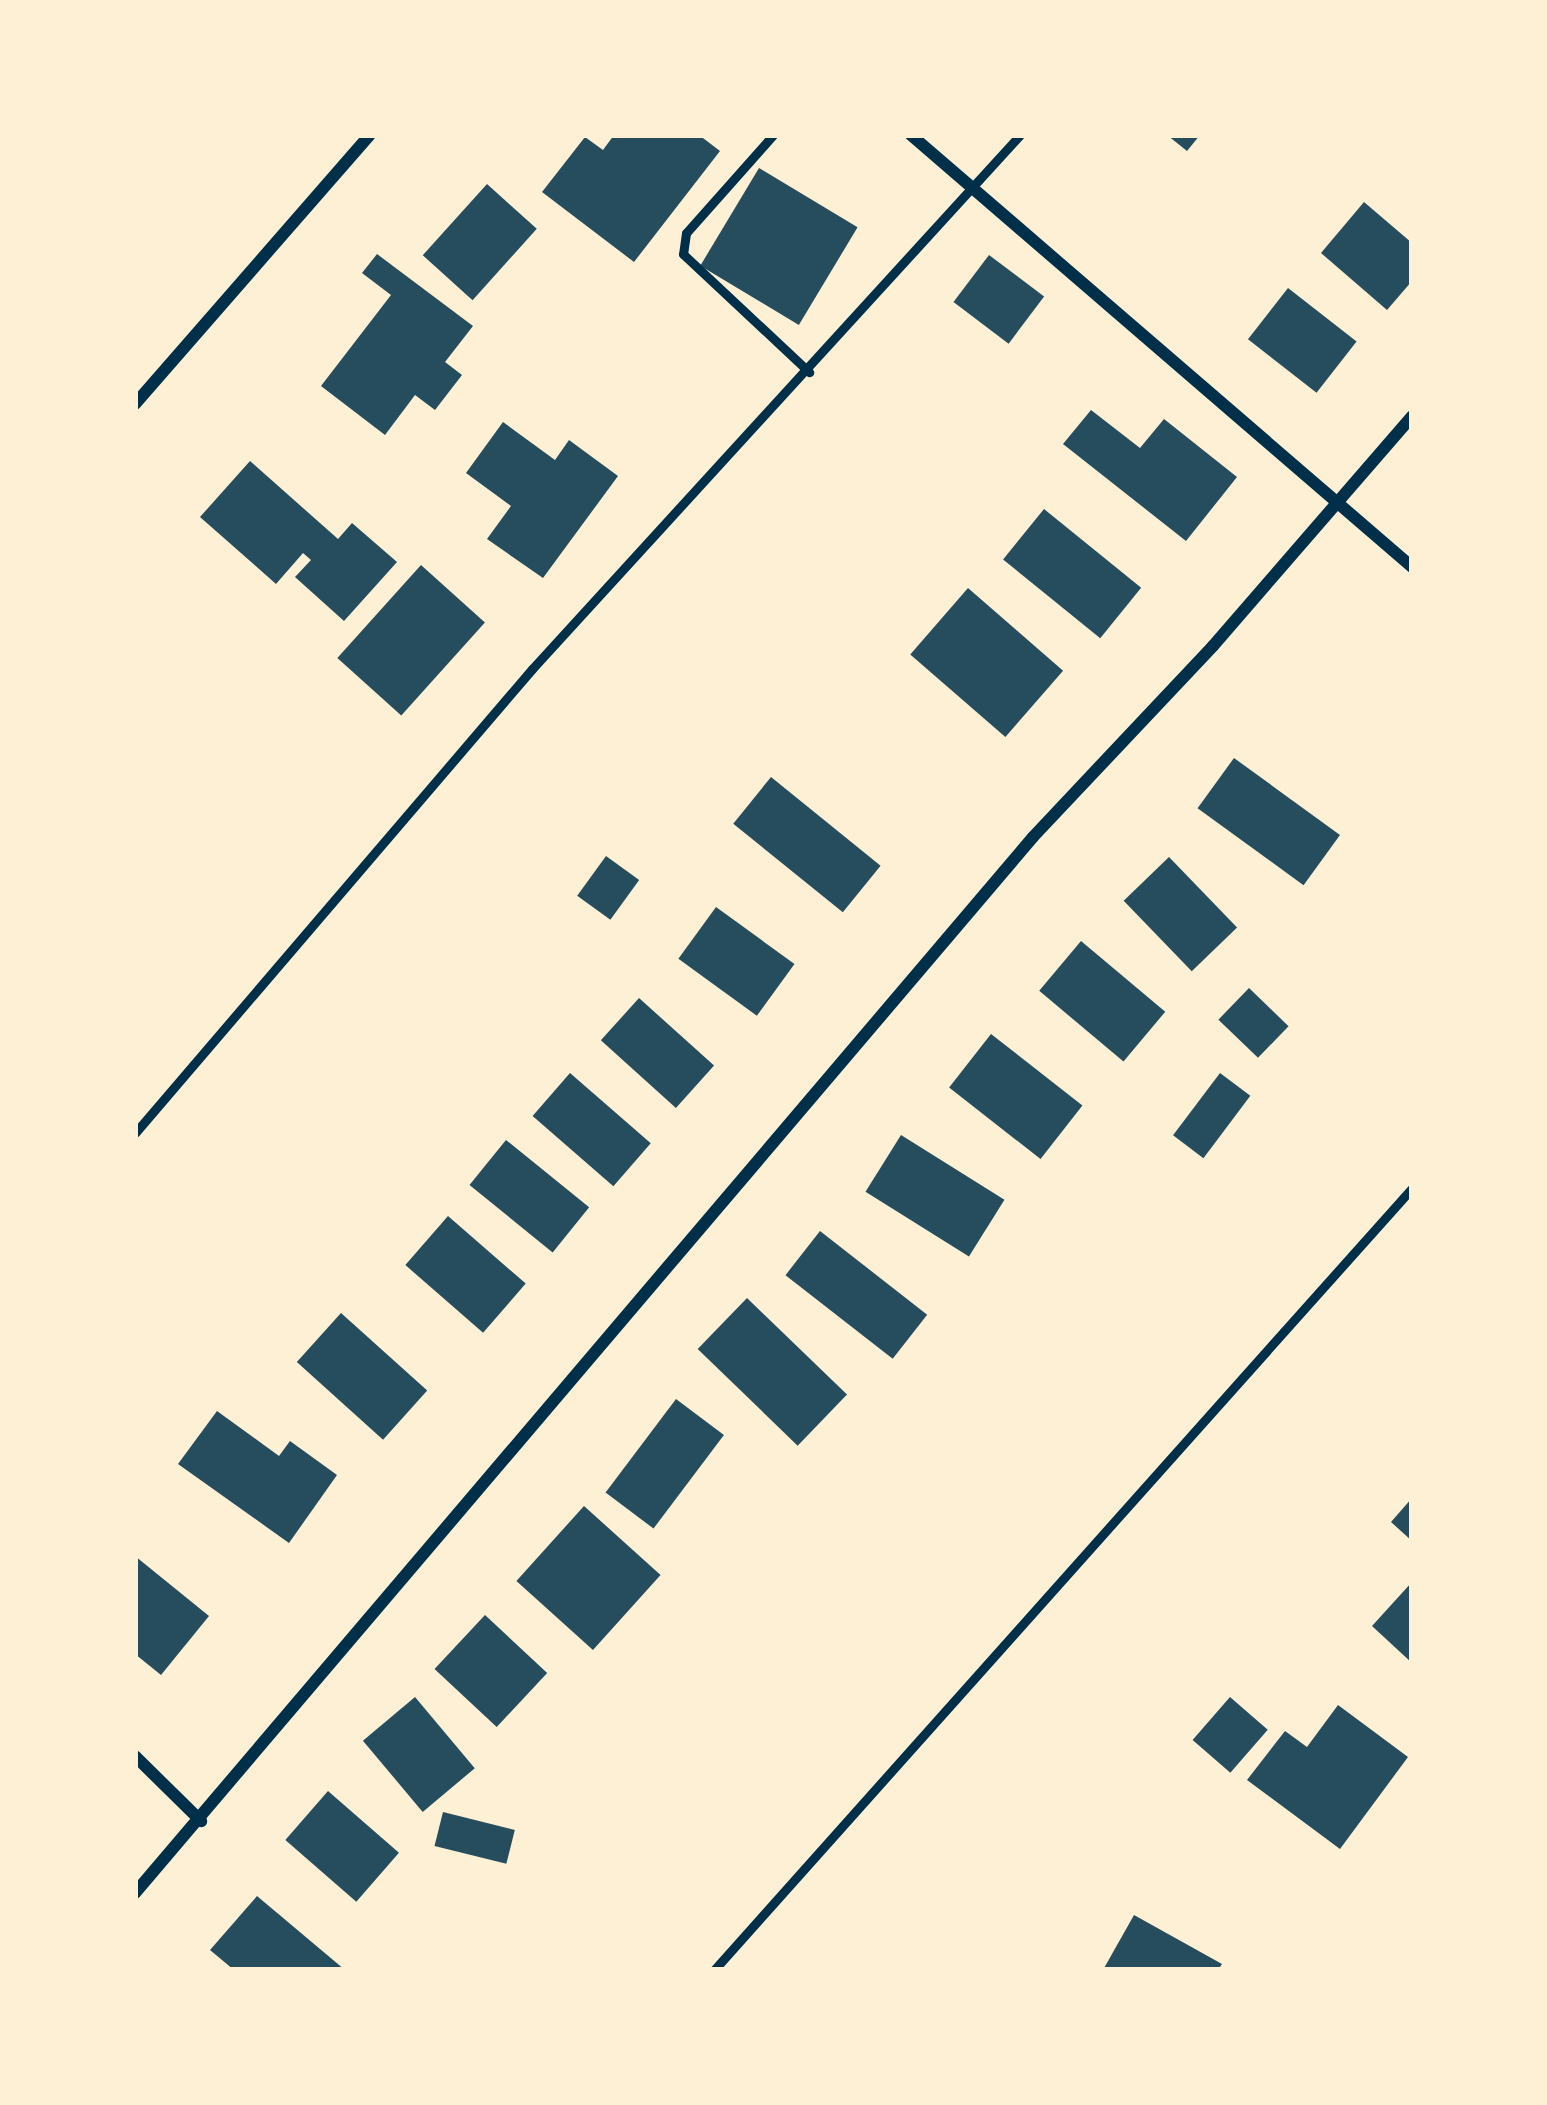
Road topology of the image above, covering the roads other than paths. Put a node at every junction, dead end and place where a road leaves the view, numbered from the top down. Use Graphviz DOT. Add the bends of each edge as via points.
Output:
graph roads {
  1 [pos="370,135"];
  2 [pos="773,135"];
  3 [pos="911,135"];
  4 [pos="1020,135"];
  5 [pos="974,189"];
  6 [pos="809,372"];
  7 [pos="135,404"];
  8 [pos="1412,416"];
  9 [pos="1338,502"];
  10 [pos="1412,566"];
  11 [pos="135,1133"];
  12 [pos="1412,1188"];
  13 [pos="135,1756"];
  14 [pos="201,1821"];
  15 [pos="135,1893"];
  16 [pos="714,1970"];
  1 -- 7 [label="street"];
  2 -- 6 [label="lane" via="686,233 683,254"];
  3 -- 5 [label="street"];
  4 -- 5 [label="lane"];
  5 -- 6 [label="lane"];
  5 -- 9 [label="street"];
  6 -- 11 [label="lane" via="532,669"];
  8 -- 9 [label="street"];
  9 -- 10 [label="street"];
  9 -- 14 [label="street" via="1034,837"];
  12 -- 16 [label="lane"];
  13 -- 14 [label="street"];
  14 -- 15 [label="street"];
}
